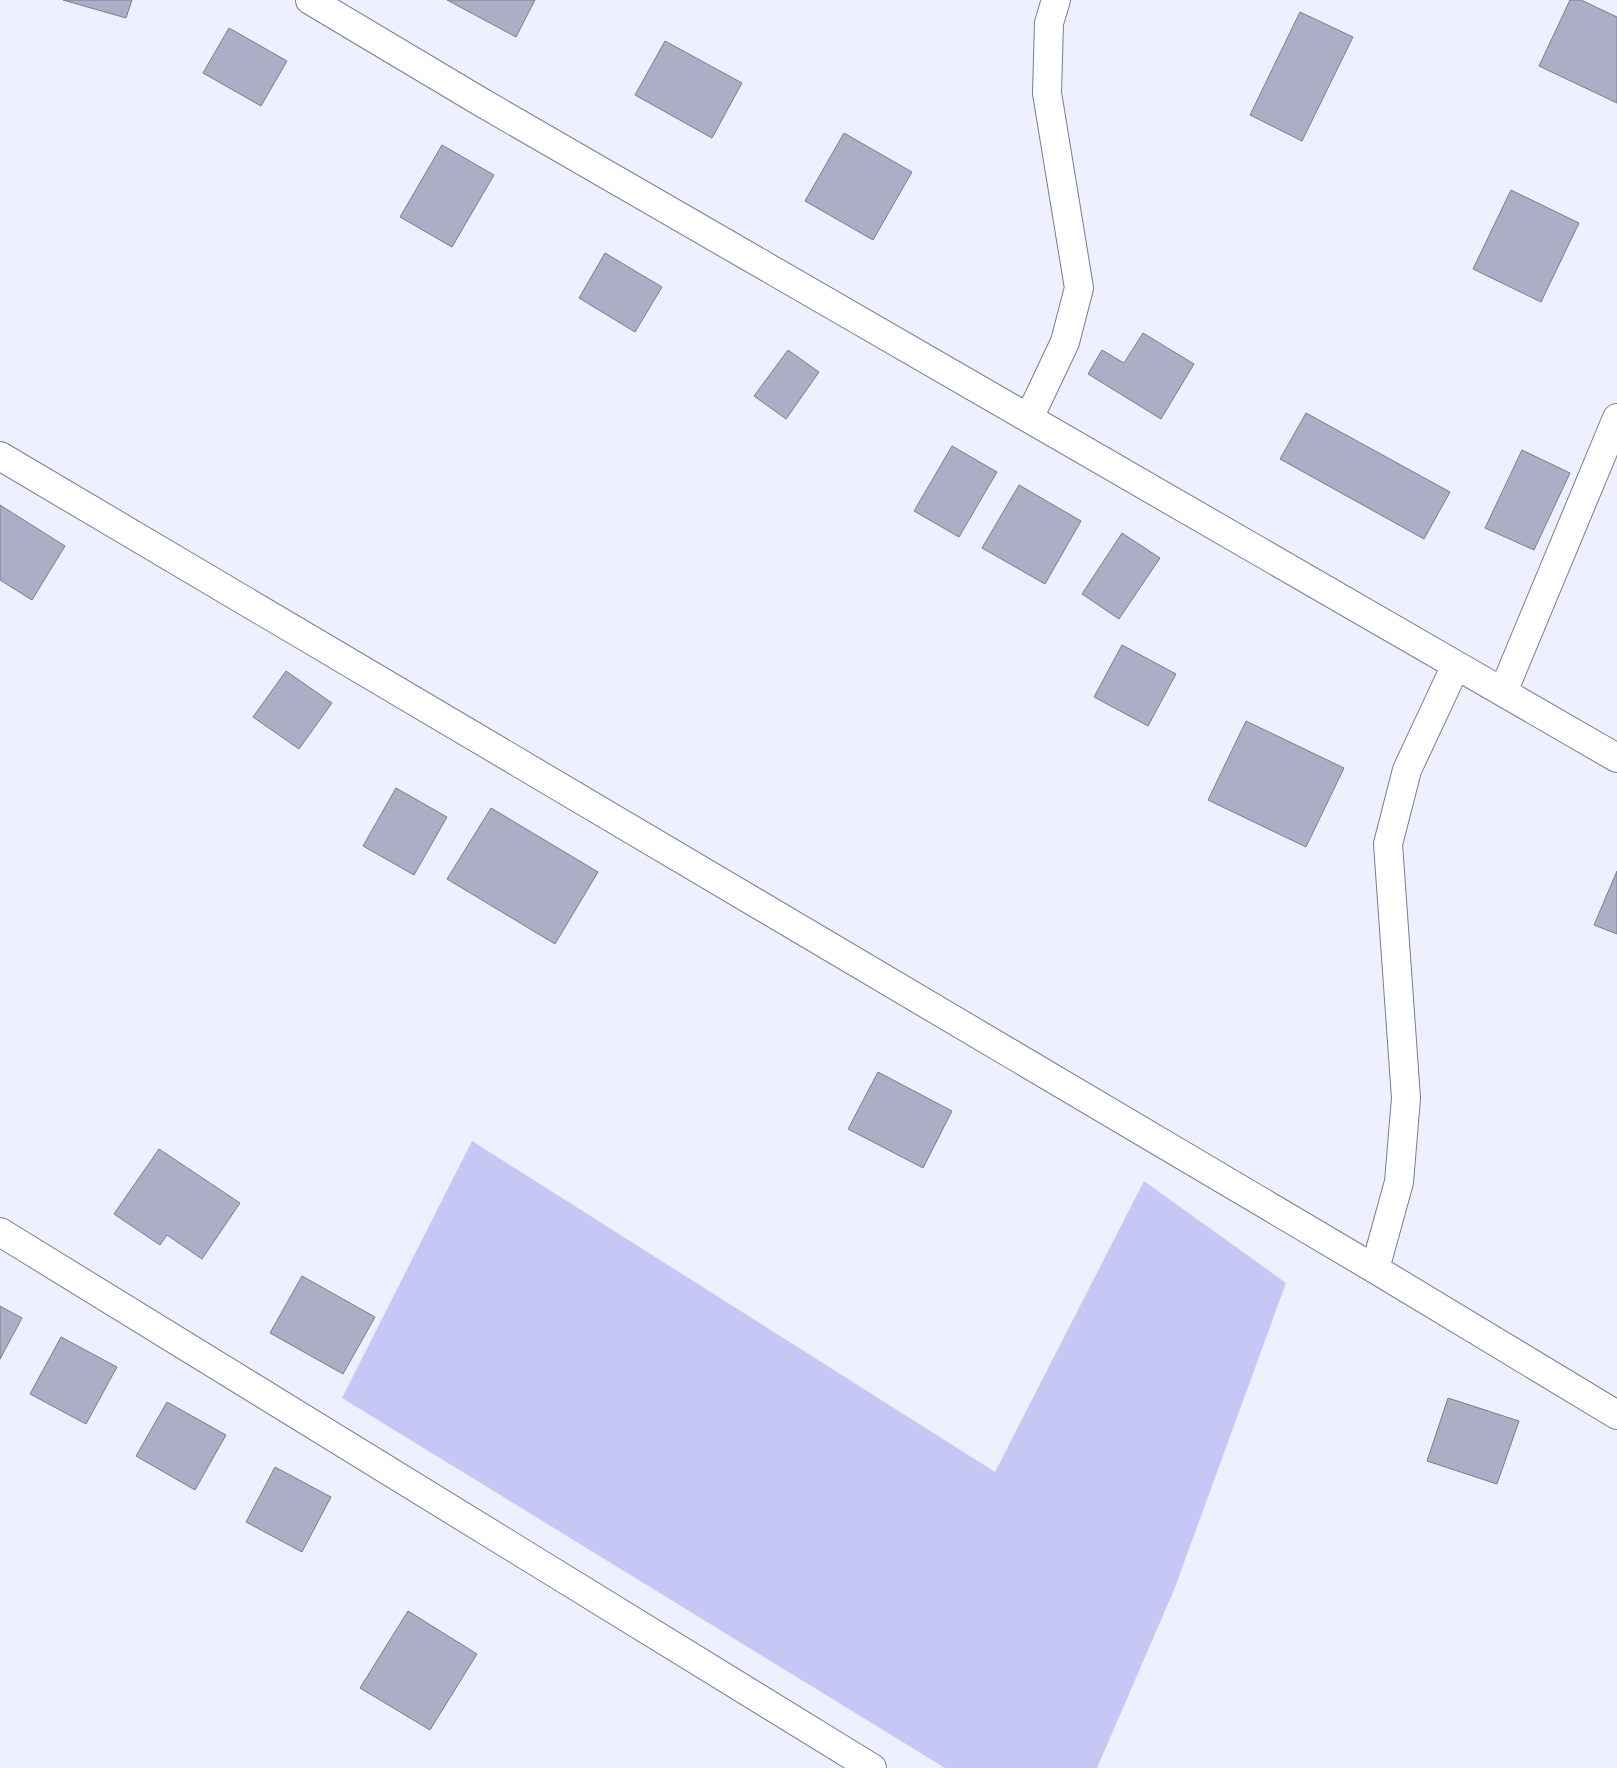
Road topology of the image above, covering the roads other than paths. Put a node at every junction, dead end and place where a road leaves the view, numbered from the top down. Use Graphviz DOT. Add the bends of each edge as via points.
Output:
graph roads {
  1 [pos="310,0"];
  2 [pos="1056,0"];
  3 [pos="1029,418"];
  4 [pos="1617,418"];
  5 [pos="0,456"];
  6 [pos="1456,665"];
  7 [pos="1503,692"];
  8 [pos="1617,758"];
  9 [pos="0,1232"];
  10 [pos="1376,1270"];
  11 [pos="1617,1415"];
  12 [pos="872,1768"];
  1 -- 3 [label="street"];
  2 -- 3 [label="street" via="1049,23 1047,93 1079,288 1065,342"];
  3 -- 6 [label="street"];
  4 -- 7 [label="street"];
  5 -- 10 [label="street"];
  6 -- 7 [label="street"];
  6 -- 10 [label="street" via="1407,770 1388,844 1406,1098 1399,1182"];
  7 -- 8 [label="street"];
  9 -- 12 [label="street"];
  10 -- 11 [label="street"];
}
